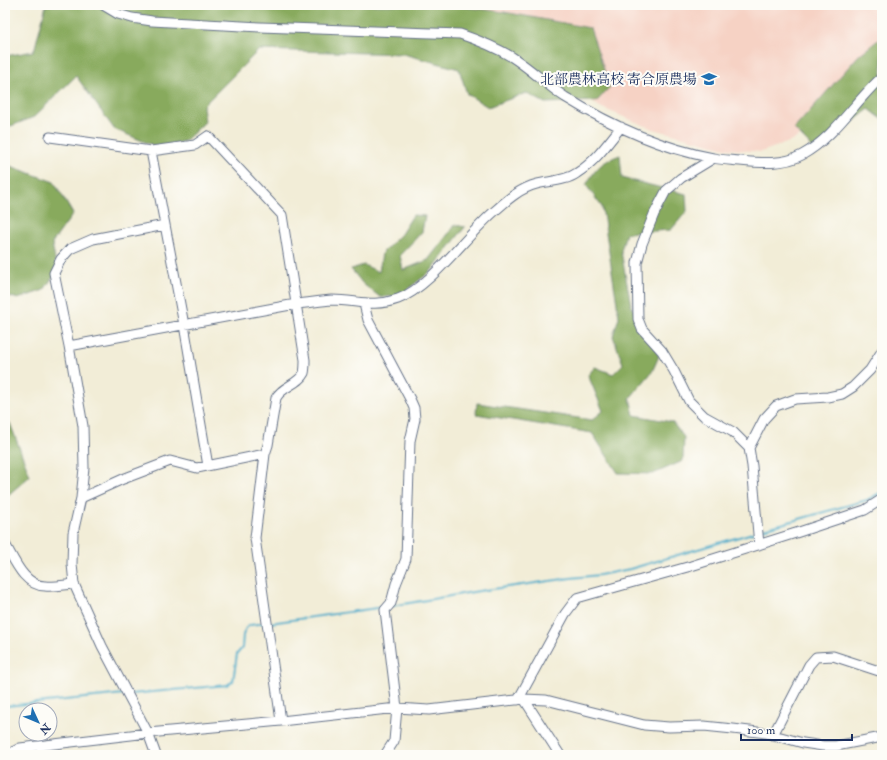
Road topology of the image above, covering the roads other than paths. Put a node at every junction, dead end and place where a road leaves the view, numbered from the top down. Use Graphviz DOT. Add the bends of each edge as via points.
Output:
graph roads {
  1 [pos="103,5"];
  2 [pos="882,77"];
  3 [pos="621,127"];
  4 [pos="50,136"];
  5 [pos="151,151"];
  6 [pos="714,158"];
  7 [pos="164,225"];
  8 [pos="296,304"];
  9 [pos="364,304"];
  10 [pos="184,325"];
  11 [pos="69,346"];
  12 [pos="882,351"];
  13 [pos="749,448"];
  14 [pos="265,454"];
  15 [pos="208,466"];
  16 [pos="81,498"];
  17 [pos="882,499"];
  18 [pos="5,544"];
  19 [pos="759,544"];
  20 [pos="74,584"];
  21 [pos="882,672"];
  22 [pos="521,700"];
  23 [pos="397,708"];
  24 [pos="281,721"];
  25 [pos="148,733"];
  26 [pos="773,735"];
  27 [pos="882,737"];
  28 [pos="836,746"];
  29 [pos="7,754"];
  30 [pos="156,755"];
  31 [pos="385,755"];
  32 [pos="560,755"];
  33 [pos="840,755"];
  1 -- 3 [label="street" via="118,14 152,21 460,34 486,43 512,57 550,87"];
  2 -- 6 [label="street" via="836,126 802,155 790,160 755,162"];
  3 -- 6 [label="street" via="683,151"];
  3 -- 9 [label="street" via="577,174 525,188 495,210 411,292 399,299"];
  4 -- 5 [label="street"];
  5 -- 7 [label="street"];
  5 -- 8 [label="street" via="195,145 208,136 282,215"];
  6 -- 13 [label="street" via="681,178 666,191 654,214 637,263 638,319 642,329 662,351 689,401 704,416 733,432"];
  7 -- 10 [label="street"];
  7 -- 11 [label="street" via="93,239 70,249 61,259 54,272"];
  8 -- 9 [label="street" via="333,300"];
  8 -- 10 [label="street"];
  8 -- 14 [label="street" via="305,360 304,372 298,380 278,393"];
  9 -- 23 [label="street" via="368,320 414,408 415,419 410,441 406,559 391,603 386,610"];
  10 -- 11 [label="street"];
  10 -- 15 [label="street"];
  11 -- 16 [label="street" via="83,426 84,468"];
  12 -- 13 [label="street" via="870,370 842,394 795,399 776,406 764,419"];
  13 -- 19 [label="street"];
  14 -- 15 [label="street"];
  14 -- 24 [label="street" via="255,538"];
  15 -- 16 [label="street" via="197,468 170,461"];
  16 -- 20 [label="street" via="73,533"];
  17 -- 19 [label="street" via="865,510"];
  18 -- 20 [label="street" via="21,572 34,583 44,586"];
  19 -- 22 [label="street" via="577,598 565,614"];
  20 -- 25 [label="street" via="102,646"];
  21 -- 26 [label="street" via="832,656 816,657 809,665"];
  22 -- 23 [label="street" via="430,710"];
  22 -- 26 [label="street" via="546,700 644,725 669,728 704,726"];
  22 -- 32 [label="street"];
  23 -- 24 [label="street"];
  23 -- 31 [label="street" via="394,741"];
  24 -- 25 [label="street"];
  25 -- 29 [label="street" via="20,748"];
  25 -- 30 [label="street"];
  26 -- 28 [label="street" via="803,743"];
  27 -- 28 [label="street"];
  28 -- 33 [label="street"];
}
